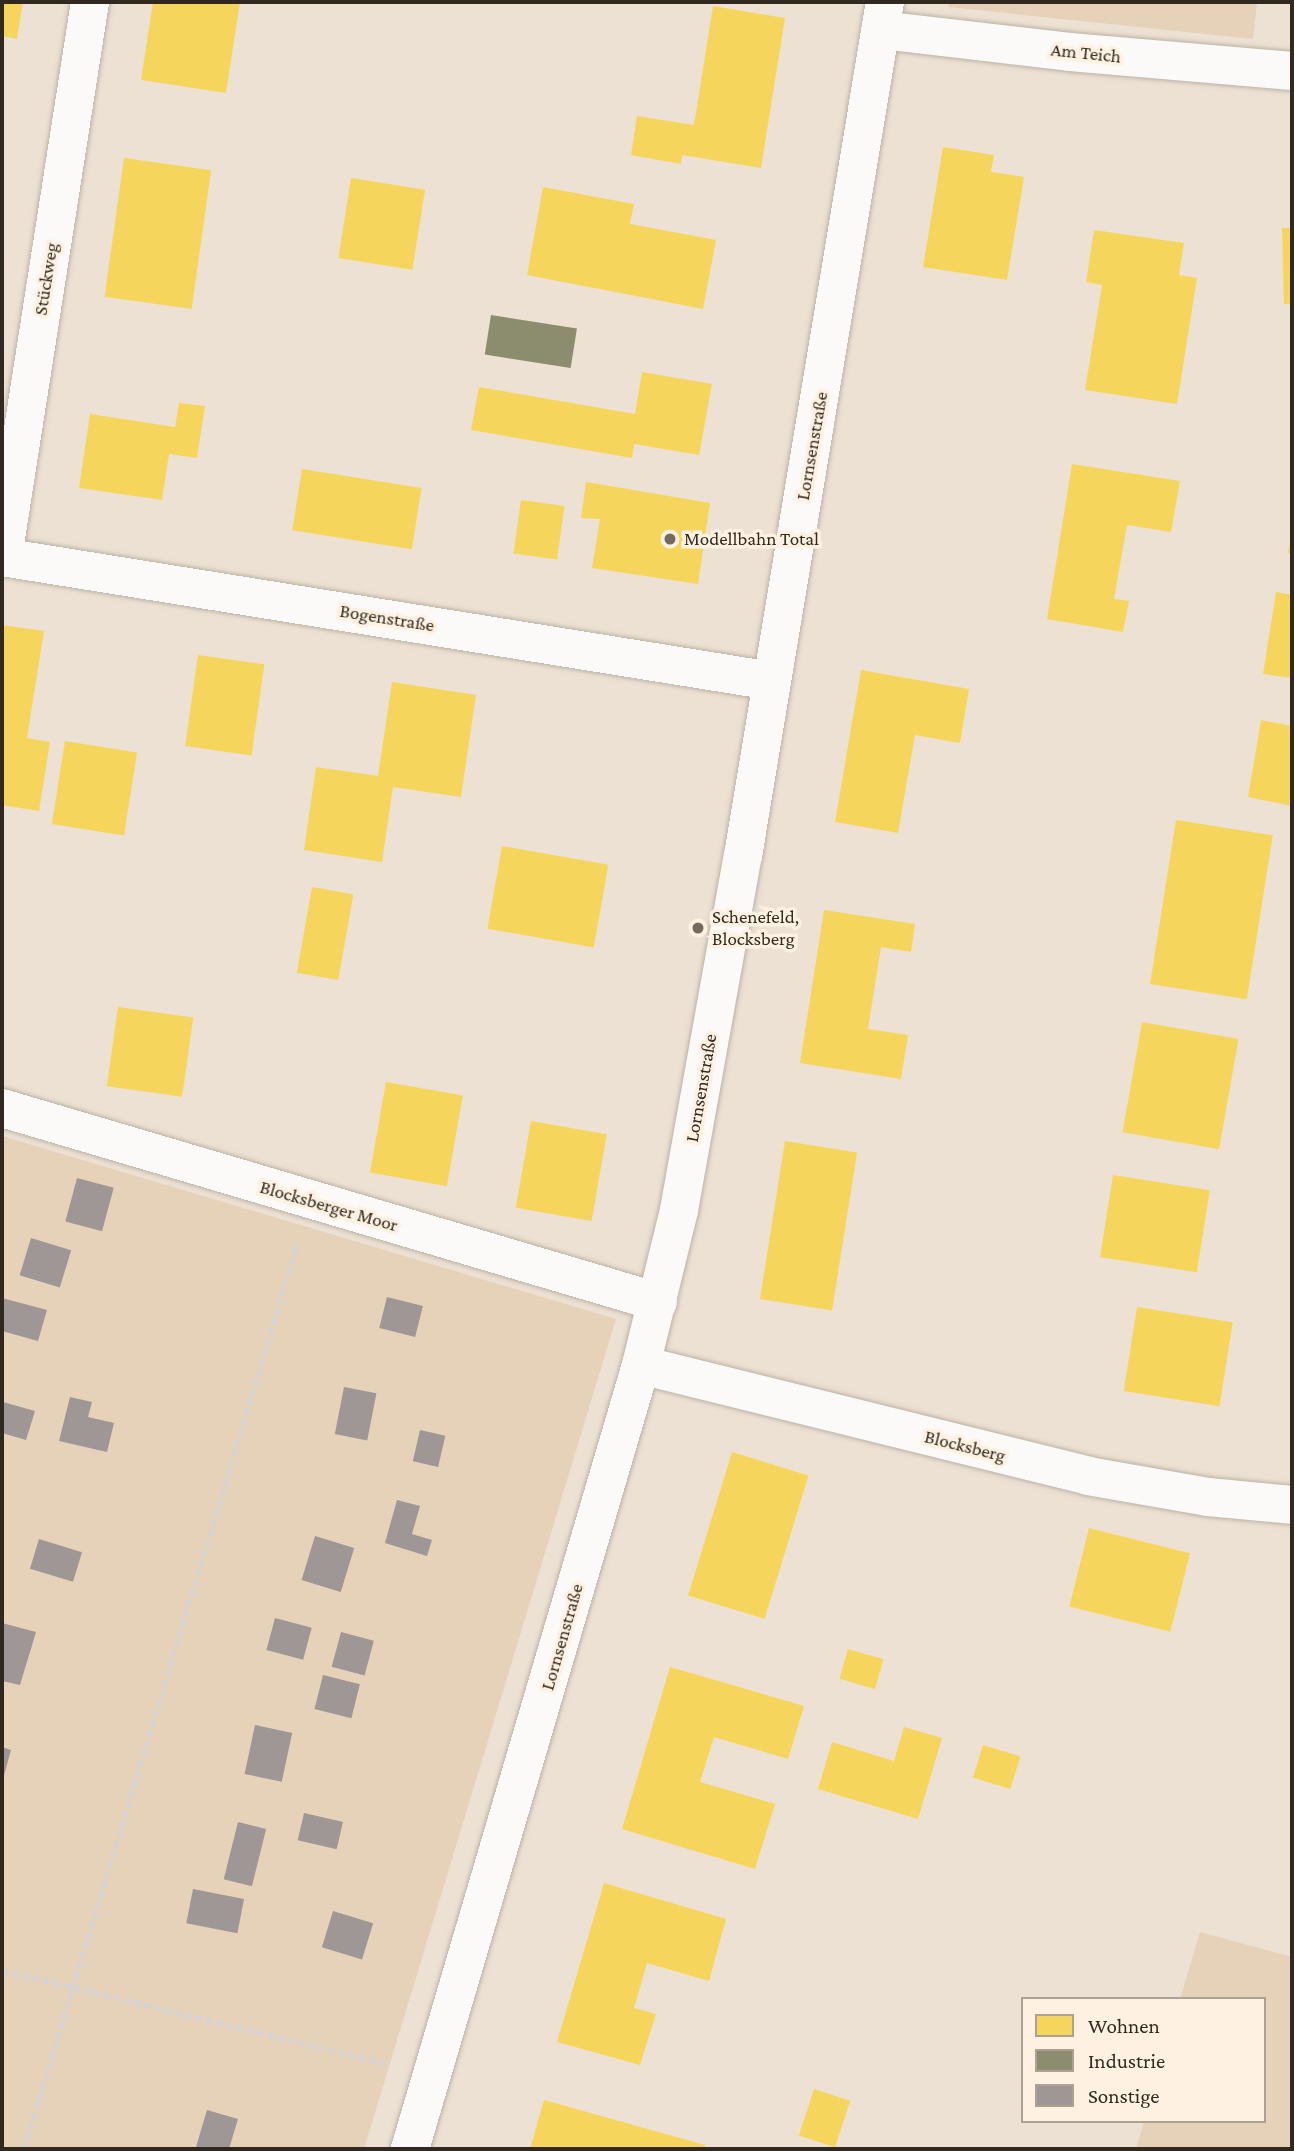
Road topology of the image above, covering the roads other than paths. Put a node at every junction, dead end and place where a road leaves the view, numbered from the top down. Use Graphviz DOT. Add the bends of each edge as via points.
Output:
graph roads {
  1 [pos="90,2"];
  2 [pos="883,16"];
  3 [pos="1292,71"];
  4 [pos="2,557"];
  5 [pos="772,681"];
  6 [pos="2,1108"];
  7 [pos="658,1302"];
  8 [pos="641,1365"];
  9 [pos="1292,1505"];
  10 [pos="410,2149"];
  1 -- 4 [label="street, Stückweg"];
  2 -- 3 [label="street, Am Teich" via="1164,61"];
  2 -- 5 [label="street, Lornsenstraße"];
  4 -- 5 [label="street, Bogenstraße"];
  5 -- 7 [label="street, Lornsenstraße" via="704,1072"];
  6 -- 7 [label="street, Blocksberger Moor"];
  7 -- 8 [label="street, Lornsenstraße"];
  8 -- 9 [label="street, Blocksberg" via="1088,1476 1208,1497"];
  8 -- 10 [label="street, Lornsenstraße"];
}
